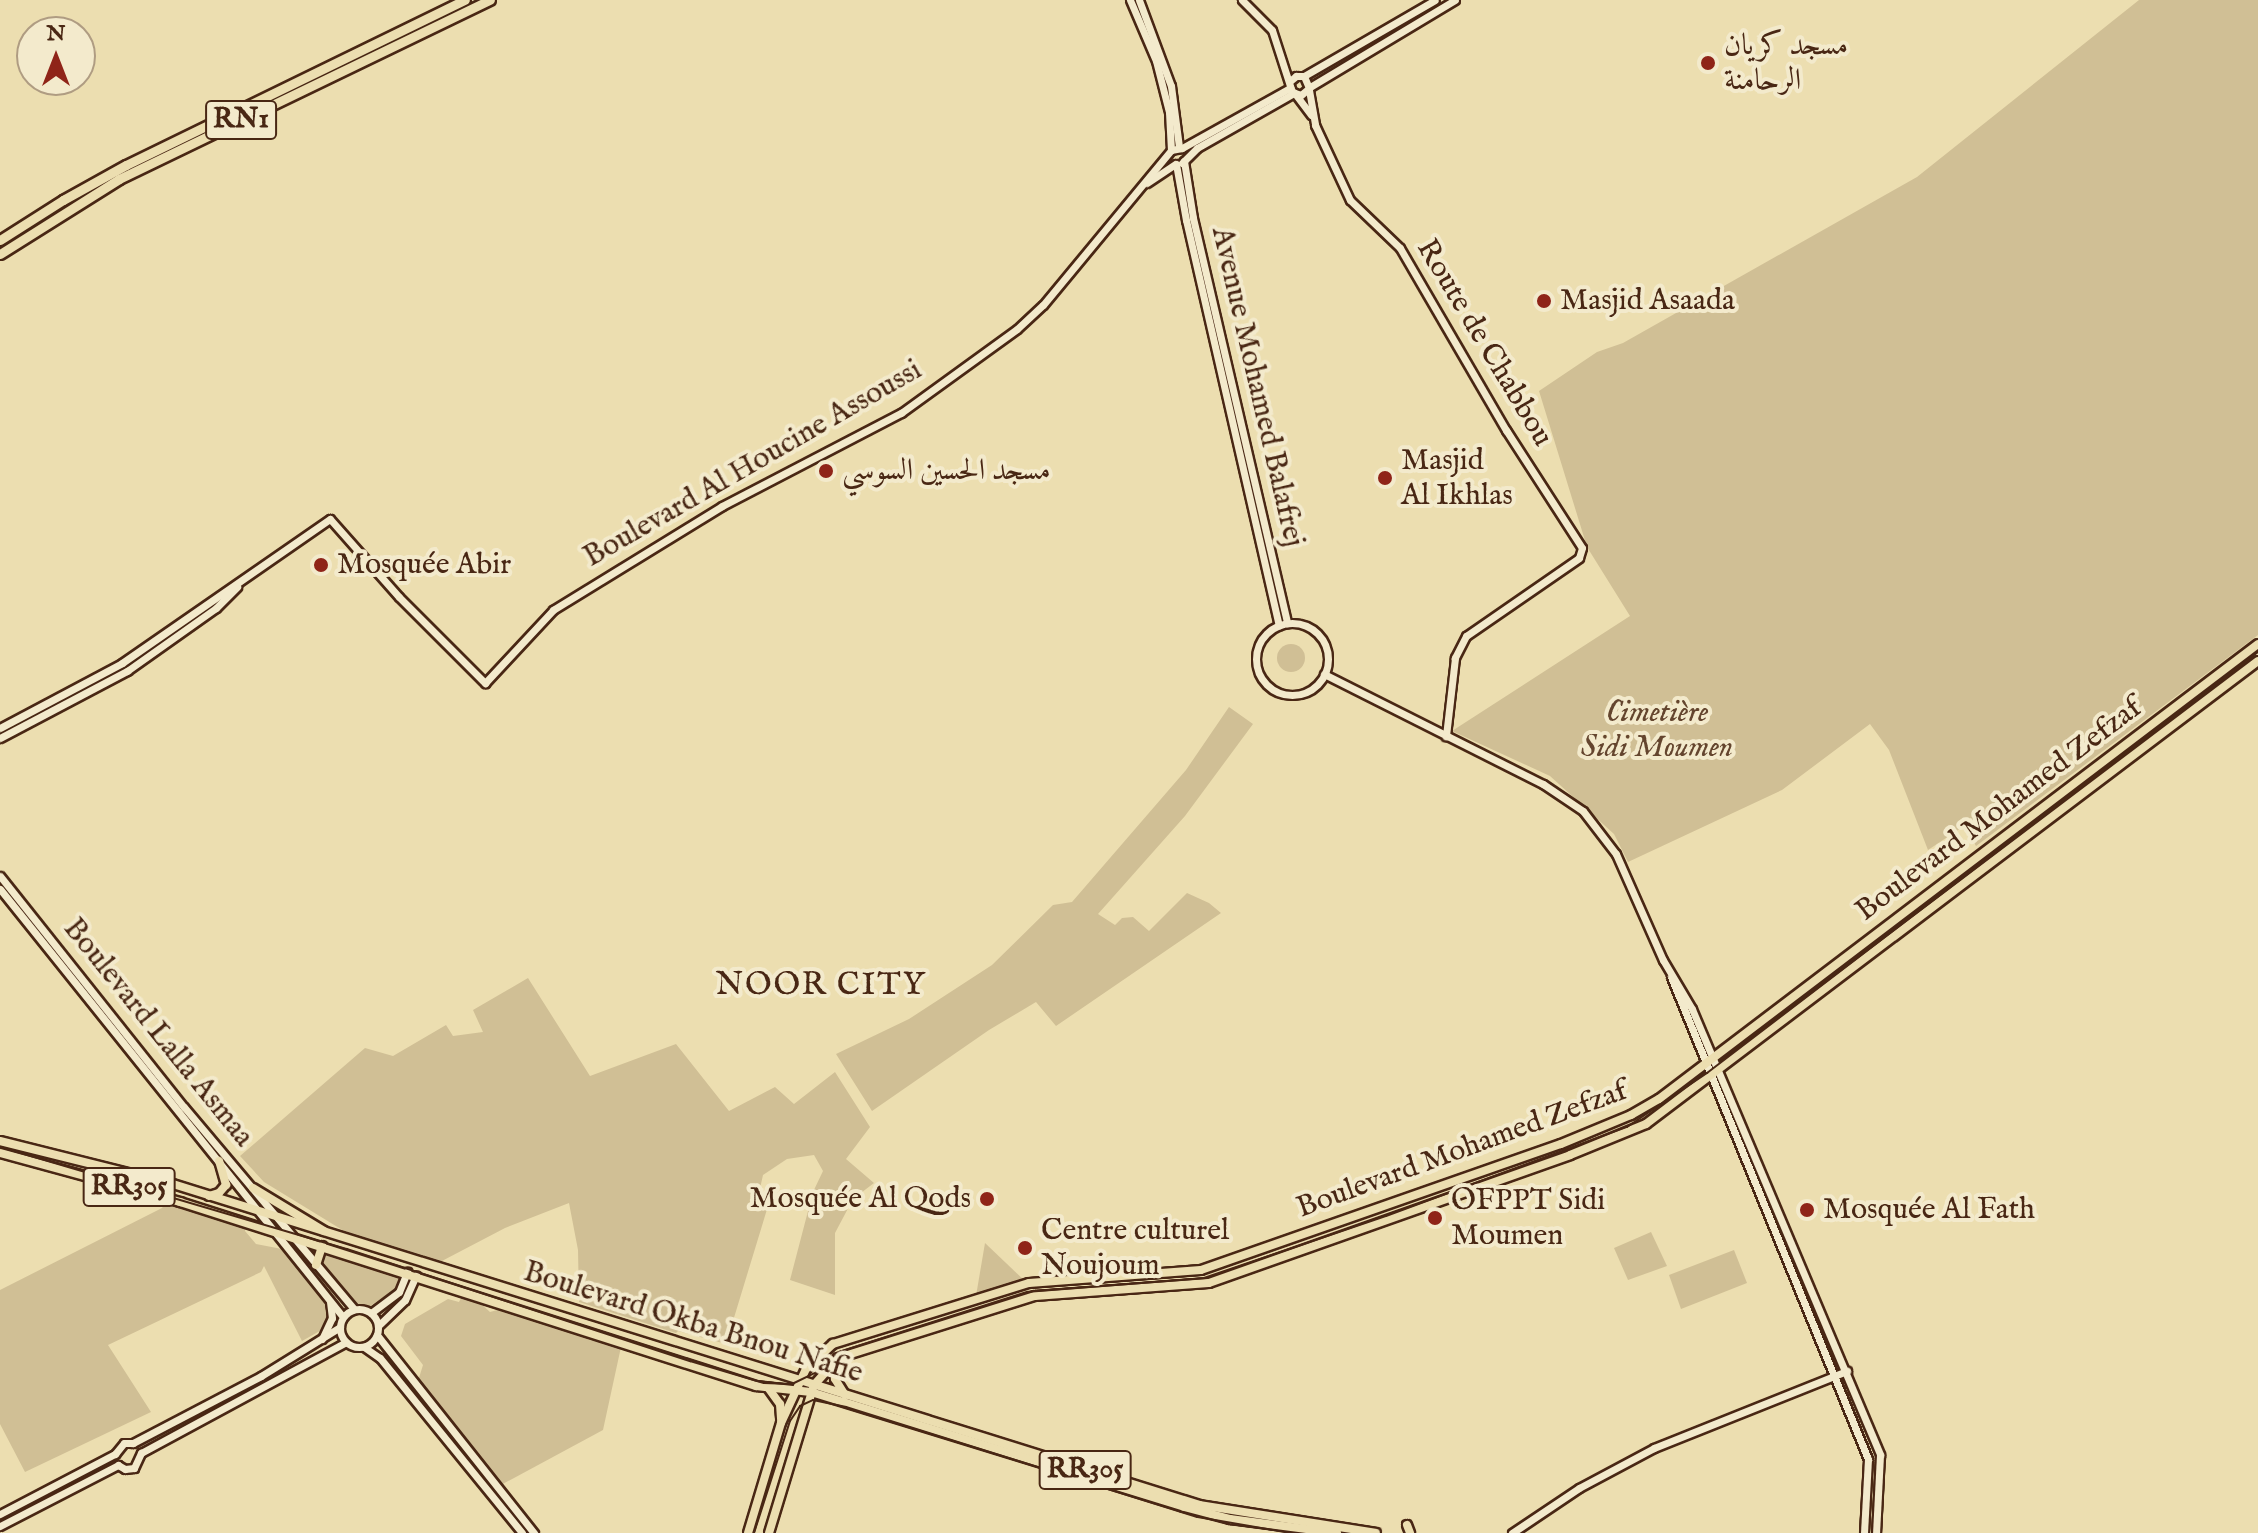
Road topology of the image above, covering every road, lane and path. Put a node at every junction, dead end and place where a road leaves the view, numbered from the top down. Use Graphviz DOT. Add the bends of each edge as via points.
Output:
graph roads {
  1 [pos="465,0"];
  2 [pos="490,0"];
  3 [pos="1130,0"];
  4 [pos="1139,0"];
  5 [pos="1242,0"];
  6 [pos="1435,0"];
  7 [pos="1455,0"];
  8 [pos="1283,53"];
  9 [pos="1302,75"];
  10 [pos="1309,88"];
  11 [pos="1293,89"];
  12 [pos="1313,117"];
  13 [pos="1175,150"];
  14 [pos="1180,162"];
  15 [pos="1145,184"];
  16 [pos="0,240"];
  17 [pos="0,254"];
  18 [pos="237,587"];
  19 [pos="1283,624"];
  20 [pos="2258,644"];
  21 [pos="2258,661"];
  22 [pos="1324,674"];
  23 [pos="0,728"];
  24 [pos="1446,736"];
  25 [pos="0,738"];
  26 [pos="0,876"];
  27 [pos="0,889"];
  28 [pos="1708,1062"];
  29 [pos="1713,1075"];
  30 [pos="0,1141"];
  31 [pos="0,1153"];
  32 [pos="219,1161"];
  33 [pos="253,1188"];
  34 [pos="209,1196"];
  35 [pos="263,1213"];
  36 [pos="280,1220"];
  37 [pos="276,1233"];
  38 [pos="294,1238"];
  39 [pos="335,1238"];
  40 [pos="322,1246"];
  41 [pos="316,1265"];
  42 [pos="412,1274"];
  43 [pos="330,1300"];
  44 [pos="354,1309"];
  45 [pos="371,1313"];
  46 [pos="343,1317"];
  47 [pos="379,1325"];
  48 [pos="340,1327"];
  49 [pos="377,1335"];
  50 [pos="346,1342"];
  51 [pos="319,1343"];
  52 [pos="364,1347"];
  53 [pos="838,1358"];
  54 [pos="806,1369"];
  55 [pos="1847,1371"];
  56 [pos="788,1377"];
  57 [pos="1834,1377"];
  58 [pos="799,1385"];
  59 [pos="769,1388"];
  60 [pos="813,1388"];
  61 [pos="845,1396"];
  62 [pos="781,1423"];
  63 [pos="133,1443"];
  64 [pos="141,1453"];
  65 [pos="115,1454"];
  66 [pos="118,1465"];
  67 [pos="0,1514"];
  68 [pos="0,1526"];
  69 [pos="522,1533"];
  70 [pos="534,1533"];
  71 [pos="748,1533"];
  72 [pos="769,1533"];
  73 [pos="1337,1533"];
  74 [pos="1376,1533"];
  75 [pos="1512,1533"];
  76 [pos="1864,1533"];
  77 [pos="1876,1533"];
  1 -- 16 [label="highway, RN1" via="116,170"];
  2 -- 17 [label="highway, RN1" via="119,179"];
  3 -- 13 [label="street" via="1164,91"];
  4 -- 13 [label="street" via="1171,86"];
  5 -- 8 [label="street, Route de Chabbou" via="1270,26"];
  6 -- 9 [label="street"];
  7 -- 10 [label="street"];
  8 -- 9 [label="street, Route de Chabbou"];
  8 -- 11 [label="street, Route de Chabbou"];
  9 -- 10 [label="street, Route de Chabbou"];
  9 -- 11 [label="street"];
  10 -- 11 [label="street"];
  10 -- 12 [label="street, Route de Chabbou"];
  11 -- 12 [label="street, Route de Chabbou"];
  11 -- 13 [label="street, Boulevard Al Houcine Assoussi"];
  11 -- 14 [label="street, Boulevard Al Houcine Assoussi"];
  12 -- 24 [label="street, Route de Chabbou" via="1350,200 1400,248 1506,430 1580,543 1579,558 1466,636 1455,658"];
  13 -- 14 [label="street, Avenue Mohamed Balafrej"];
  13 -- 14 [label="street"];
  13 -- 15 [label="street, Boulevard Al Houcine Assoussi"];
  14 -- 15 [label="street, Boulevard Al Houcine Assoussi"];
  14 -- 19 [label="street, Avenue Mohamed Balafrej"];
  15 -- 18 [label="street, Boulevard Al Houcine Assoussi" via="1017,329 901,413 722,506 553,610 485,683 330,519"];
  18 -- 23 [label="street" via="122,663"];
  18 -- 25 [label="street" via="127,671"];
  19 -- 22 [label="street" via="1310,628 1323,641 1328,658"];
  19 -- 22 [label="street" via="1264,636 1256,652 1263,681 1275,690 1298,694"];
  20 -- 28 [label="main road, Boulevard Mohamed Zefzaf"];
  21 -- 29 [label="main road, Boulevard Mohamed Zefzaf"];
  22 -- 24 [label="street"];
  24 -- 28 [label="street" via="1543,784 1593,821 1621,864 1684,993"];
  26 -- 33 [label="street, Boulevard Lalla Asmaa"];
  27 -- 32 [label="street, Boulevard Lalla Asmaa"];
  28 -- 29 [label="street"];
  28 -- 54 [label="main road, Boulevard Mohamed Zefzaf" via="1649,1106 1590,1133 1208,1268 1029,1283 842,1340"];
  29 -- 53 [label="main road, Boulevard Mohamed Zefzaf" via="1654,1119 1611,1140 1209,1283 1035,1296"];
  29 -- 55 [label="street"];
  29 -- 57 [label="street"];
  30 -- 34 [label="main road, Boulevard Okba Bnou Nafie / RR305"];
  31 -- 37 [label="main road, Boulevard Okba Bnou Nafie / RR305"];
  32 -- 34 [label="main road" via="226,1185"];
  32 -- 35 [label="street, Boulevard Lalla Asmaa"];
  33 -- 36 [label="street, Boulevard Lalla Asmaa"];
  33 -- 39 [label="main road"];
  34 -- 35 [label="main road, Boulevard Okba Bnou Nafie / RR305"];
  35 -- 36 [label="main road, Boulevard Okba Bnou Nafie / RR305"];
  35 -- 37 [label="street, Boulevard Lalla Asmaa"];
  36 -- 38 [label="street, Boulevard Lalla Asmaa"];
  36 -- 39 [label="main road, Boulevard Okba Bnou Nafie / RR305"];
  37 -- 38 [label="main road, Boulevard Okba Bnou Nafie / RR305"];
  37 -- 43 [label="street, Boulevard Lalla Asmaa"];
  38 -- 40 [label="main road, Boulevard Okba Bnou Nafie / RR305"];
  38 -- 41 [label="street, Boulevard Lalla Asmaa"];
  39 -- 56 [label="main road, Boulevard Okba Bnou Nafie / RR305"];
  40 -- 41 [label="main road"];
  40 -- 42 [label="main road, Boulevard Okba Bnou Nafie / RR305"];
  41 -- 44 [label="street, Boulevard Lalla Asmaa"];
  42 -- 45 [label="street" via="399,1292"];
  42 -- 47 [label="street" via="405,1300"];
  42 -- 59 [label="main road, Boulevard Okba Bnou Nafie / RR305"];
  43 -- 46 [label="street, Boulevard Lalla Asmaa"];
  43 -- 51 [label="street" via="329,1327"];
  44 -- 45 [label="street"];
  44 -- 46 [label="street"];
  45 -- 47 [label="street"];
  46 -- 48 [label="street"];
  47 -- 49 [label="street"];
  48 -- 50 [label="street"];
  48 -- 51 [label="street"];
  49 -- 52 [label="street"];
  49 -- 70 [label="street"];
  50 -- 52 [label="street"];
  50 -- 64 [label="street"];
  51 -- 63 [label="street"];
  52 -- 69 [label="street" via="380,1358"];
  53 -- 60 [label="main road"];
  53 -- 61 [label="main road" via="835,1379"];
  54 -- 56 [label="main road"];
  54 -- 58 [label="main road, Boulevard Mohamed Zefzaf"];
  55 -- 57 [label="street"];
  55 -- 77 [label="street" via="1880,1455"];
  56 -- 58 [label="main road, Boulevard Okba Bnou Nafie / RR305"];
  57 -- 75 [label="street" via="1654,1448 1579,1488"];
  57 -- 76 [label="street" via="1868,1462"];
  58 -- 59 [label="main road, Boulevard Okba Bnou Nafie / RR305"];
  58 -- 60 [label="main road, Boulevard Okba Bnou Nafie / RR305"];
  58 -- 62 [label="main road, Boulevard Mohamed Zefzaf"];
  59 -- 62 [label="main road" via="780,1404"];
  60 -- 61 [label="main road, Boulevard Okba Bnou Nafie / RR305"];
  60 -- 72 [label="main road"];
  60 -- 73 [label="main road, Boulevard Okba Bnou Nafie / RR305" via="1204,1513"];
  61 -- 74 [label="main road, Boulevard Okba Bnou Nafie / RR305" via="1200,1505"];
  62 -- 71 [label="main road, Boulevard Mohamed Zefzaf"];
  63 -- 64 [label="street"];
  63 -- 65 [label="street" via="119,1445"];
  64 -- 66 [label="street" via="134,1468"];
  65 -- 66 [label="street"];
  65 -- 67 [label="street"];
  66 -- 68 [label="street"];
}
